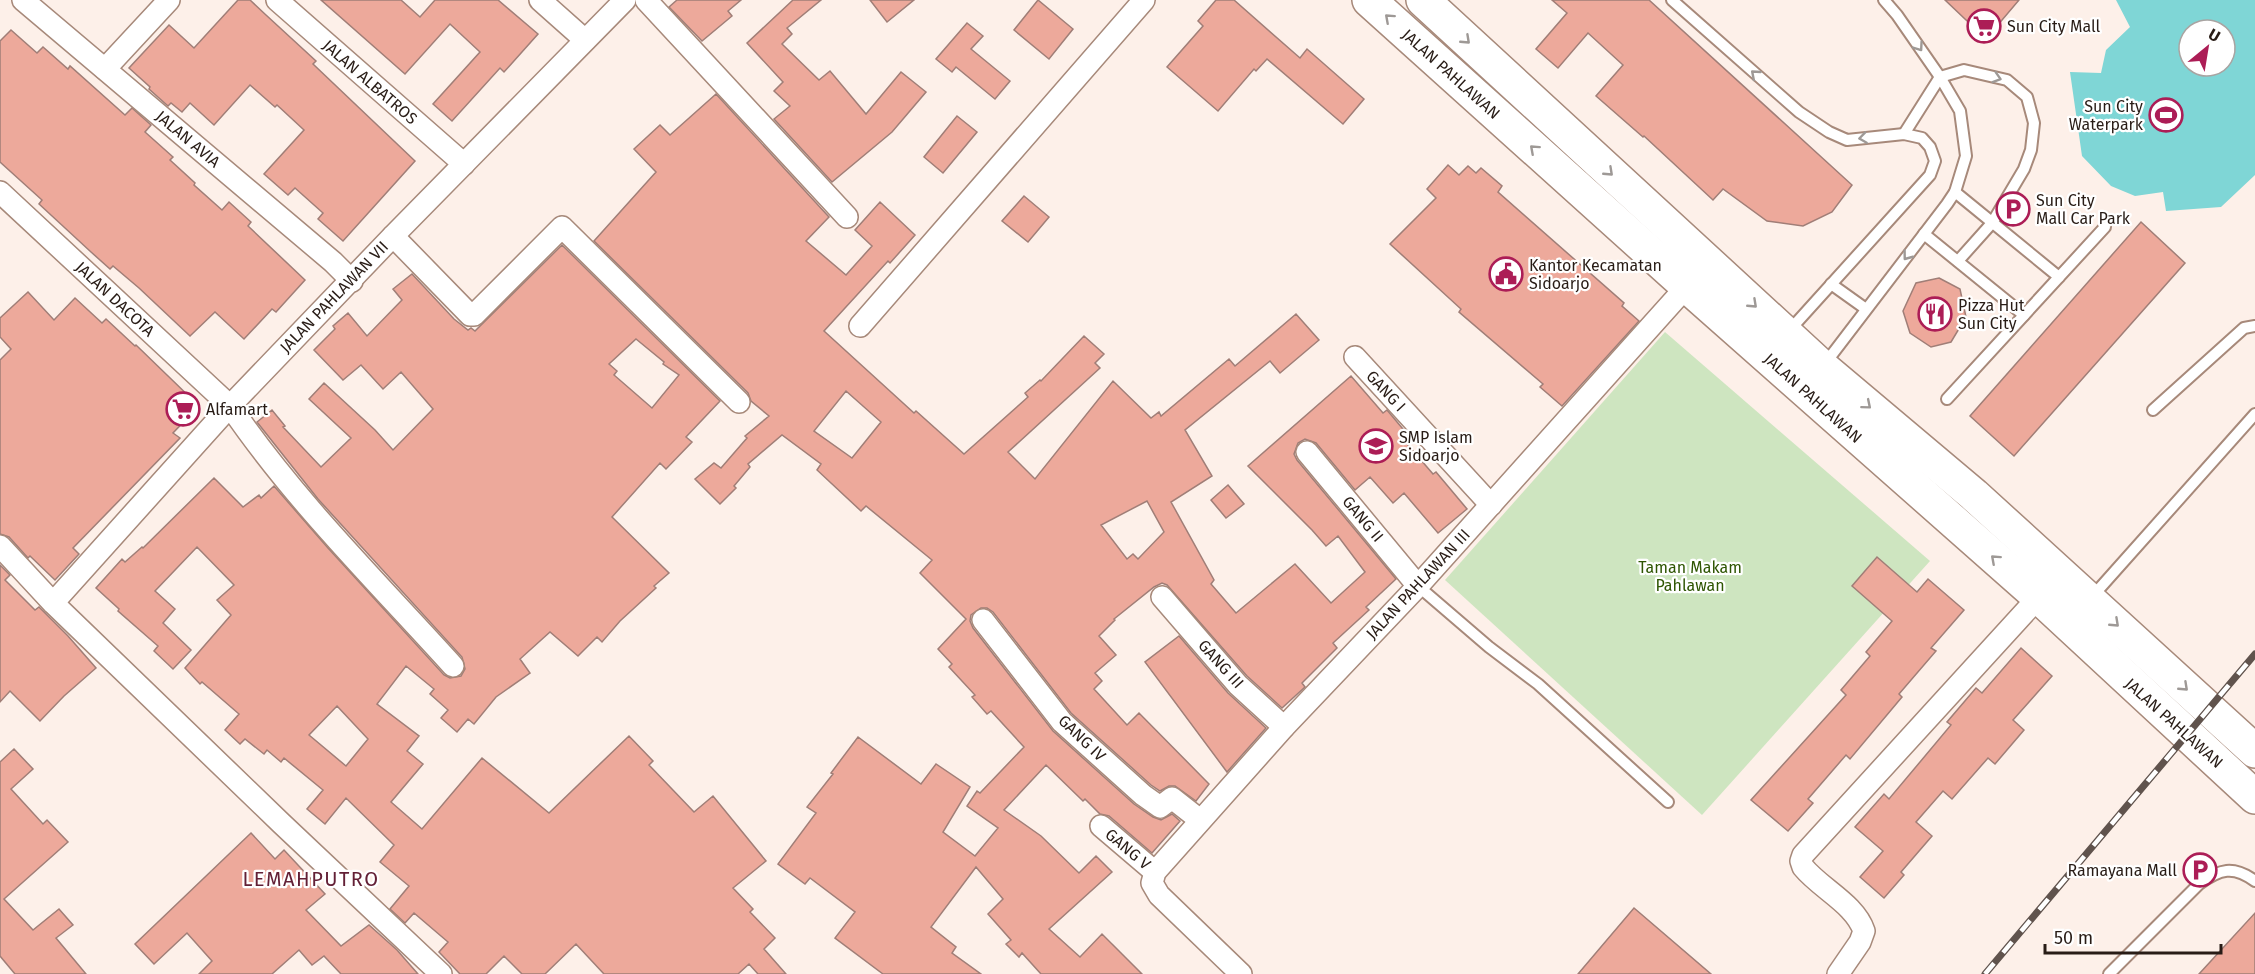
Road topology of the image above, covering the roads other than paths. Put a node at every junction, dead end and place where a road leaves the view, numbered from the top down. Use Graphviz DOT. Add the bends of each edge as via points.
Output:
graph roads {
  1 [pos="23,0"];
  2 [pos="169,0"];
  3 [pos="277,0"];
  4 [pos="540,0"];
  5 [pos="625,0"];
  6 [pos="646,0"];
  7 [pos="1144,0"];
  8 [pos="1369,0"];
  9 [pos="1423,0"];
  10 [pos="1672,0"];
  11 [pos="1884,0"];
  12 [pos="585,40"];
  13 [pos="105,69"];
  14 [pos="1940,76"];
  15 [pos="1904,134"];
  16 [pos="464,164"];
  17 [pos="0,192"];
  18 [pos="1955,192"];
  19 [pos="847,217"];
  20 [pos="1992,223"];
  21 [pos="2104,227"];
  22 [pos="1924,234"];
  23 [pos="393,236"];
  24 [pos="1958,261"];
  25 [pos="2058,277"];
  26 [pos="352,280"];
  27 [pos="1831,284"];
  28 [pos="1687,286"];
  29 [pos="1866,309"];
  30 [pos="2024,315"];
  31 [pos="860,326"];
  32 [pos="2255,326"];
  33 [pos="1786,334"];
  34 [pos="1355,357"];
  35 [pos="1822,367"];
  36 [pos="1947,399"];
  37 [pos="739,402"];
  38 [pos="230,406"];
  39 [pos="2153,410"];
  40 [pos="2255,414"];
  41 [pos="1307,452"];
  42 [pos="1491,505"];
  43 [pos="0,546"];
  44 [pos="2061,574"];
  45 [pos="1418,586"];
  46 [pos="1162,597"];
  47 [pos="2039,597"];
  48 [pos="53,603"];
  49 [pos="2077,611"];
  50 [pos="983,620"];
  51 [pos="453,666"];
  52 [pos="1284,727"];
  53 [pos="2255,751"];
  54 [pos="2255,797"];
  55 [pos="1668,802"];
  56 [pos="1200,820"];
  57 [pos="1101,826"];
  58 [pos="1154,877"];
  59 [pos="2255,881"];
  60 [pos="441,974"];
  61 [pos="1241,974"];
  62 [pos="1838,974"];
  63 [pos="2109,974"];
  1 -- 13 [label="street, JALAN AVIA"];
  2 -- 13 [label="street"];
  3 -- 16 [label="street, JALAN ALBATROS"];
  4 -- 12 [label="street"];
  5 -- 12 [label="street, JALAN PAHLAWAN VII"];
  6 -- 19 [label="street"];
  7 -- 31 [label="street"];
  28 -- 8 [label="main road, JALAN PAHLAWAN, one-way"];
  9 -- 33 [label="main road, JALAN PAHLAWAN, one-way"];
  15 -- 10 [label="lane, one-way" via="1847,140 1829,132 1788,103"];
  11 -- 14 [label="lane, one-way"];
  12 -- 16 [label="street, JALAN PAHLAWAN VII"];
  13 -- 26 [label="street, JALAN AVIA"];
  14 -- 15 [label="lane"];
  14 -- 18 [label="lane" via="1960,111 1964,132 1966,156"];
  14 -- 20 [label="lane, one-way" via="1964,70 1987,75 2007,81 2027,97 2034,123 2031,150"];
  15 -- 27 [label="lane" via="1922,138 1930,147 1935,161 1930,175"];
  16 -- 23 [label="street, JALAN PAHLAWAN VII"];
  17 -- 38 [label="street, JALAN DACOTA"];
  18 -- 20 [label="lane"];
  18 -- 22 [label="lane"];
  20 -- 24 [label="lane"];
  20 -- 25 [label="lane"];
  21 -- 25 [label="lane"];
  22 -- 24 [label="lane"];
  22 -- 29 [label="lane, one-way"];
  23 -- 26 [label="street, JALAN PAHLAWAN VII"];
  23 -- 37 [label="street" via="474,315 562,227"];
  24 -- 30 [label="lane"];
  25 -- 30 [label="lane"];
  26 -- 38 [label="street, JALAN PAHLAWAN VII"];
  27 -- 29 [label="lane"];
  27 -- 33 [label="lane"];
  28 -- 42 [label="street, JALAN PAHLAWAN III"];
  47 -- 28 [label="main road, JALAN PAHLAWAN, one-way"];
  29 -- 35 [label="lane"];
  30 -- 36 [label="lane"];
  32 -- 39 [label="lane" via="2244,328"];
  33 -- 35 [label="main road, JALAN PAHLAWAN"];
  34 -- 42 [label="street, GANG I"];
  35 -- 44 [label="main road, JALAN PAHLAWAN, one-way"];
  38 -- 48 [label="street, JALAN PAHLAWAN VII"];
  38 -- 51 [label="street, JALAN DACOTA" via="329,530"];
  40 -- 49 [label="lane"];
  41 -- 45 [label="street, GANG II"];
  42 -- 45 [label="street, JALAN PAHLAWAN III"];
  43 -- 48 [label="street"];
  44 -- 47 [label="street"];
  44 -- 49 [label="main road, JALAN PAHLAWAN"];
  45 -- 52 [label="street, JALAN PAHLAWAN III"];
  45 -- 55 [label="lane" via="1538,684"];
  46 -- 52 [label="street, GANG III" via="1238,685"];
  47 -- 49 [label="main road, JALAN PAHLAWAN"];
  47 -- 62 [label="street" via="1803,855 1803,867 1862,924 1860,942"];
  48 -- 60 [label="street"];
  49 -- 53 [label="main road, JALAN PAHLAWAN, one-way"];
  49 -- 54 [label="main road, JALAN PAHLAWAN"];
  50 -- 56 [label="street, GANG IV" via="1062,722 1143,795 1160,807 1173,798"];
  52 -- 56 [label="street, JALAN PAHLAWAN III"];
  56 -- 58 [label="street, JALAN PAHLAWAN III"];
  57 -- 58 [label="street, GANG V"];
  58 -- 61 [label="street, GANG V" via="1159,895"];
  59 -- 63 [label="lane" via="2232,870 2216,872 2199,884"];
}
